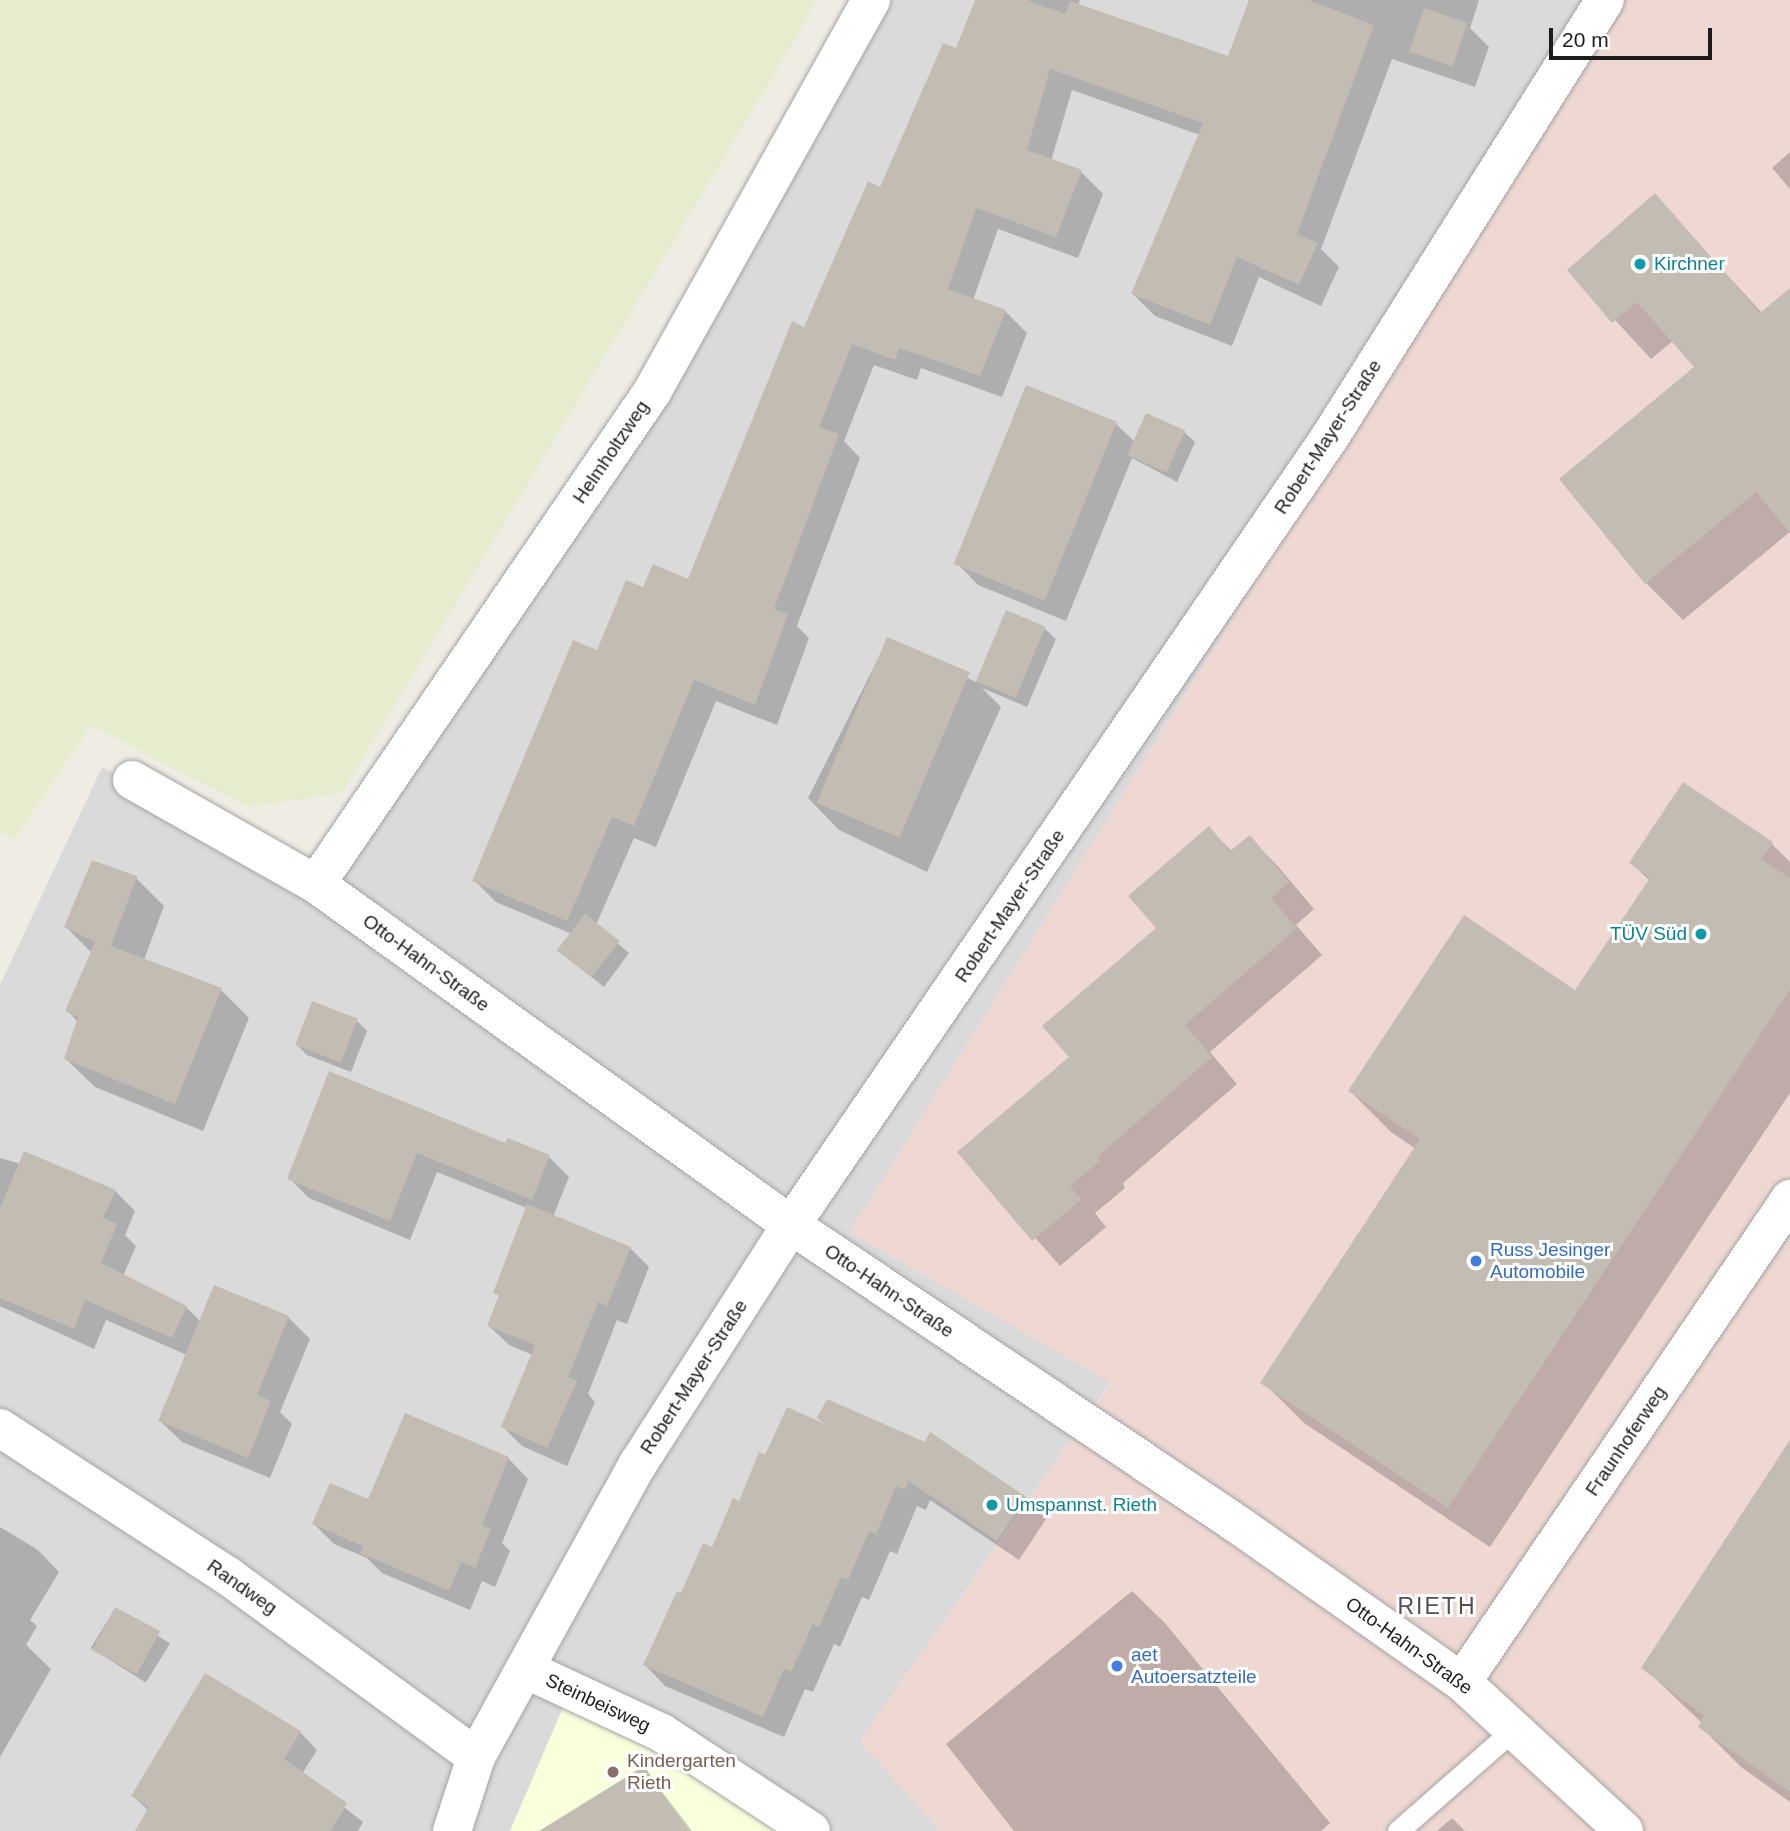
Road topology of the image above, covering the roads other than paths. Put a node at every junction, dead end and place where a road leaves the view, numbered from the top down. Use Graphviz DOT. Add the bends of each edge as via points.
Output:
graph roads {
  1 [pos="871,0"];
  2 [pos="1605,0"];
  3 [pos="132,780"];
  4 [pos="316,884"];
  5 [pos="1790,1199"];
  6 [pos="791,1225"];
  7 [pos="0,1427"];
  8 [pos="525,1669"];
  9 [pos="1462,1682"];
  10 [pos="1514,1729"];
  11 [pos="475,1757"];
  12 [pos="452,1831"];
  13 [pos="811,1831"];
  14 [pos="1398,1831"];
  15 [pos="1624,1831"];
  1 -- 4 [label="street, Helmholtzweg" via="652,391"];
  2 -- 6 [label="street, Robert-Mayer-Straße" via="1330,437"];
  3 -- 4 [label="street, Otto-Hahn-Straße"];
  4 -- 6 [label="street, Otto-Hahn-Straße"];
  5 -- 9 [label="street, Fraunhoferweg"];
  6 -- 8 [label="street, Robert-Mayer-Straße" via="638,1464"];
  6 -- 9 [label="street, Otto-Hahn-Straße" via="1237,1524"];
  7 -- 11 [label="street, Randweg" via="228,1576"];
  8 -- 11 [label="street, Robert-Mayer-Straße"];
  8 -- 13 [label="street, Steinbeisweg" via="662,1733"];
  9 -- 10 [label="street, Otto-Hahn-Straße"];
  10 -- 14 [label="lane"];
  10 -- 15 [label="street, Otto-Hahn-Straße"];
  11 -- 12 [label="street, Robert-Mayer-Straße"];
}
